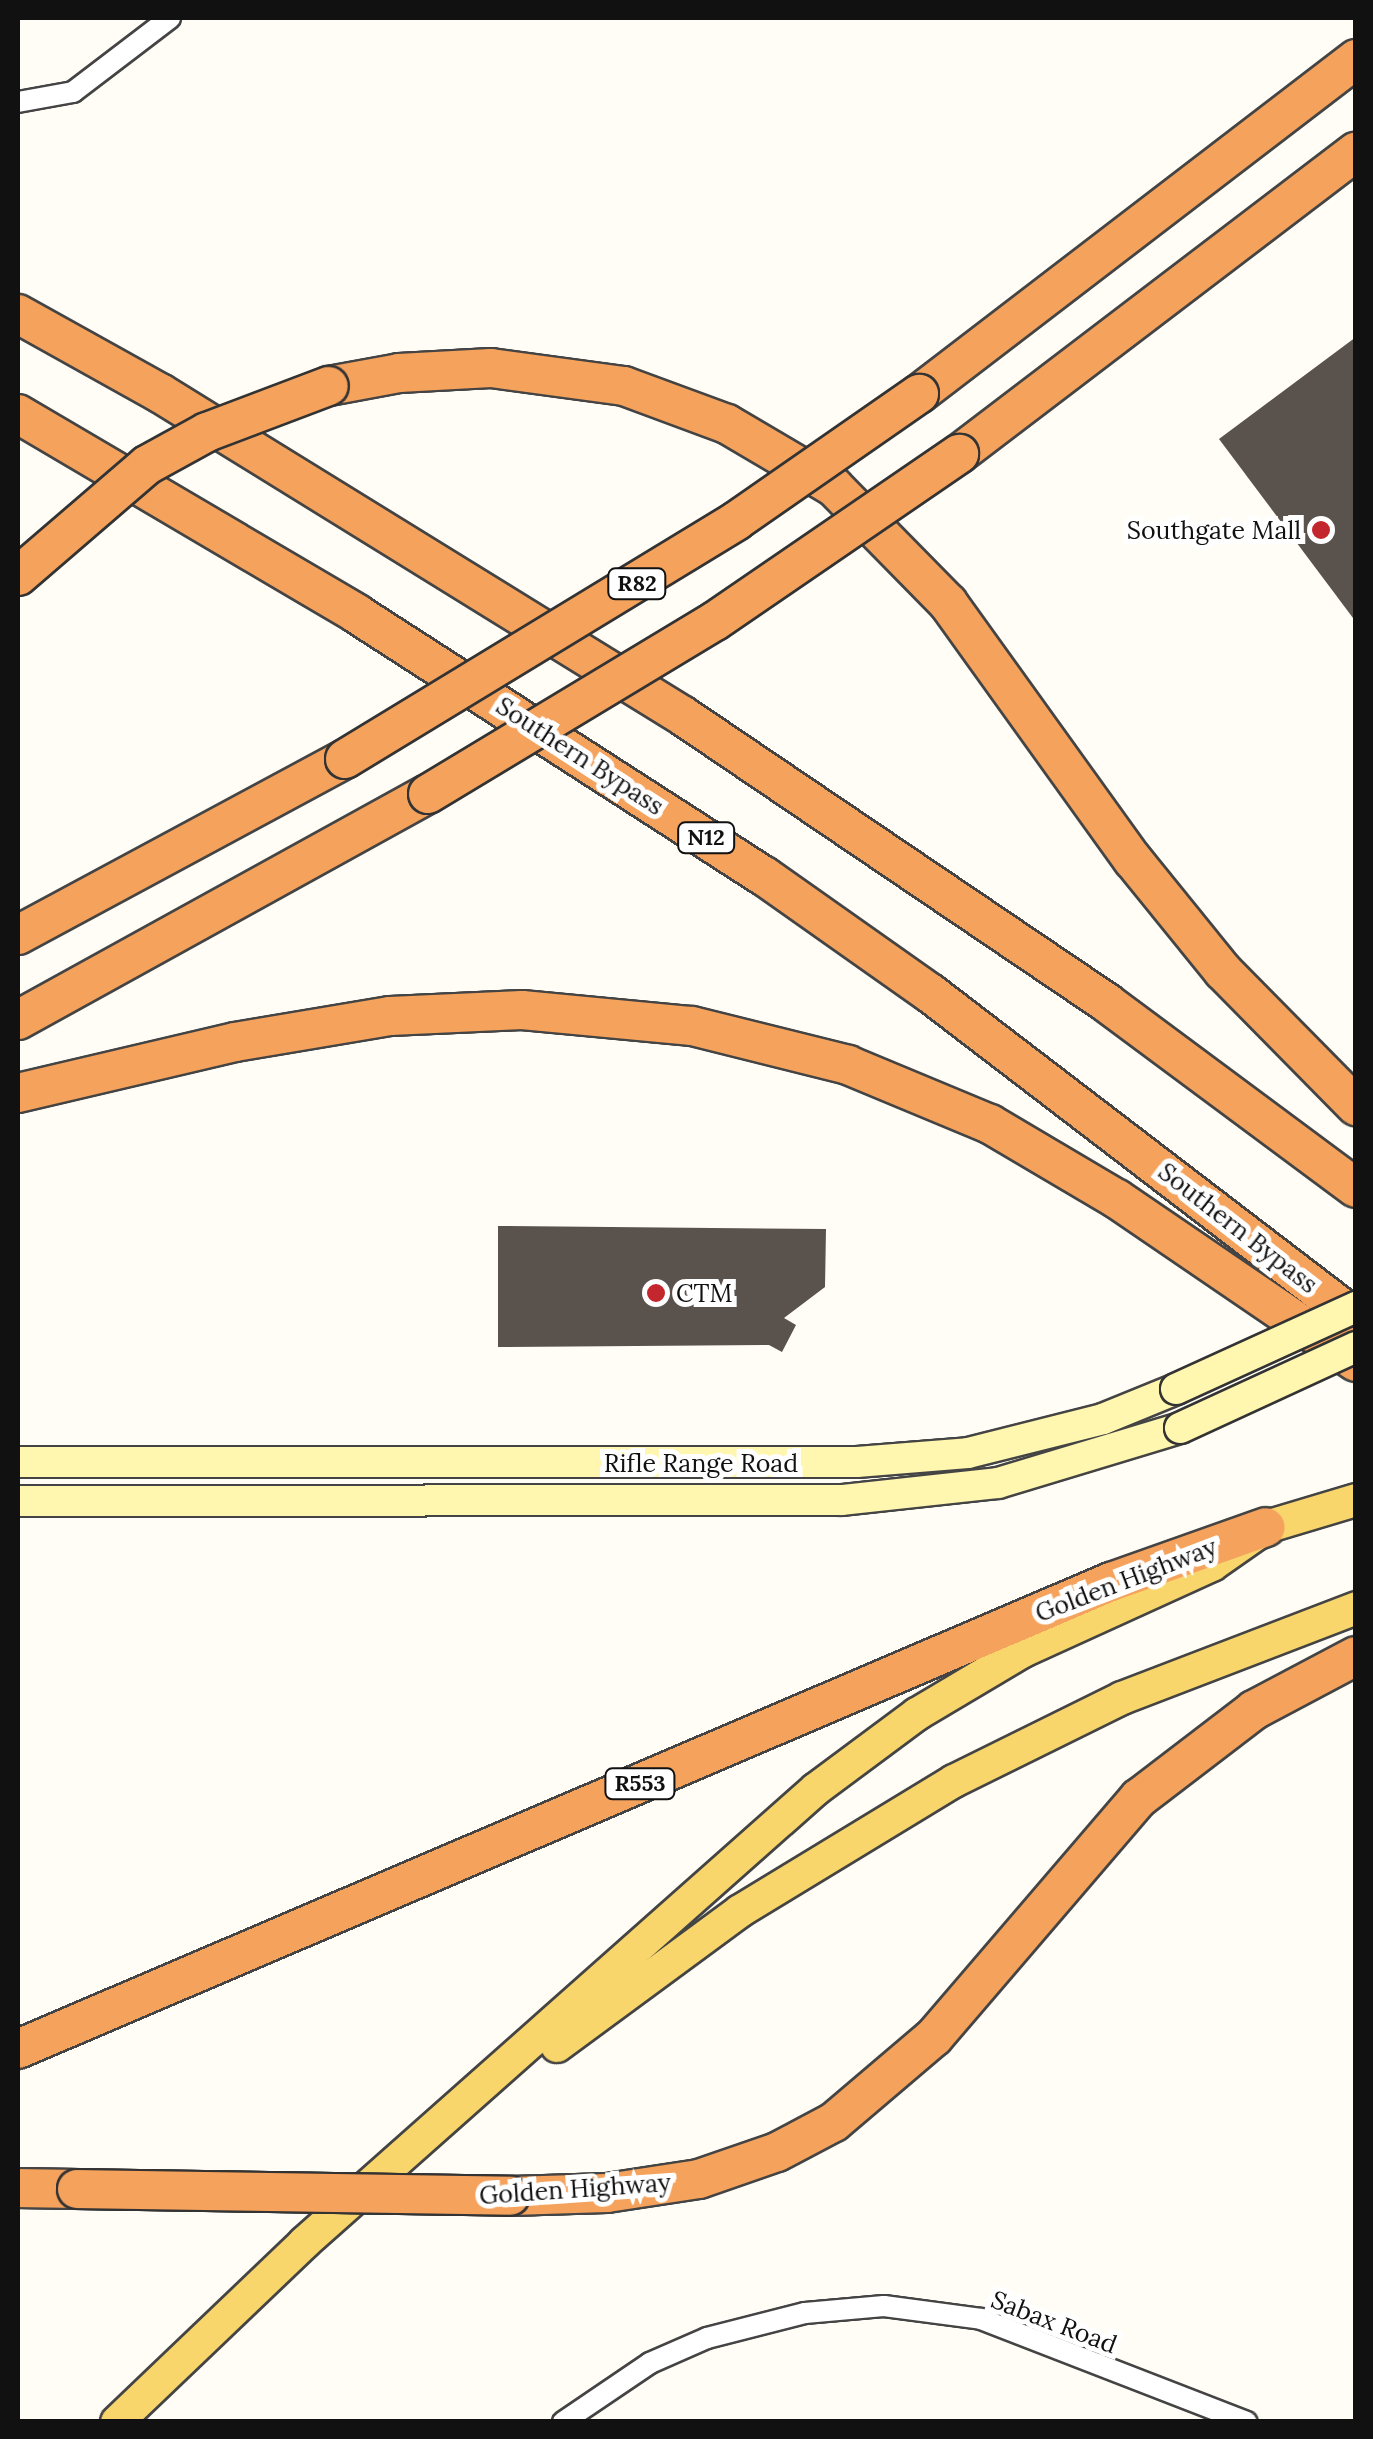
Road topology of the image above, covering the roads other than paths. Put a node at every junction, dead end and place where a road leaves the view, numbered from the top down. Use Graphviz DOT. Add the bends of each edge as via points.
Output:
graph roads {
  1 [pos="170,18"];
  2 [pos="1356,59"];
  3 [pos="18,102"];
  4 [pos="1356,152"];
  5 [pos="18,314"];
  6 [pos="18,414"];
  7 [pos="18,576"];
  8 [pos="18,935"];
  9 [pos="18,1020"];
  10 [pos="18,1093"];
  11 [pos="1356,1106"];
  12 [pos="1356,1188"];
  13 [pos="1356,1307"];
  14 [pos="1356,1320"];
  15 [pos="1356,1347"];
  16 [pos="1356,1362"];
  17 [pos="18,1462"];
  18 [pos="1356,1500"];
  19 [pos="18,1501"];
  20 [pos="1266,1527"];
  21 [pos="1356,1608"];
  22 [pos="1356,1656"];
  23 [pos="18,2049"];
  24 [pos="417,2148"];
  25 [pos="18,2188"];
  26 [pos="117,2422"];
  27 [pos="564,2422"];
  28 [pos="1247,2422"];
  1 -- 3 [label="street" via="73,92"];
  2 -- 8 [label="highway, R82, bridge" via="919,394 736,521 345,759"];
  4 -- 9 [label="highway, bridge" via="959,454 715,621 428,794"];
  5 -- 12 [label="highway" via="160,393 683,716 1108,1002"];
  6 -- 14 [label="highway, Southern Bypass / N12" via="357,614 764,876 916,983"];
  7 -- 11 [label="highway, bridge" via="147,466 207,432 329,386 399,373 491,368 594,380 727,424 834,488 948,604 1133,860 1223,971"];
  10 -- 16 [label="highway" via="236,1042 390,1016 522,1010 692,1026 848,1065 990,1124 1116,1198"];
  13 -- 17 [label="main road, Rifle Range Road, bridge" via="1103,1419 968,1453 857,1462"];
  15 -- 19 [label="main road, Rifle Range Road, bridge" via="1180,1428 998,1483 859,1499"];
  18 -- 20 [label="main road, Golden Highway / R553"];
  20 -- 23 [label="highway, Golden Highway / R553" via="1111,1582"];
  20 -- 24 [label="main road" via="1212,1564 1023,1652 918,1714 816,1789"];
  21 -- 24 [label="main road" via="1122,1698 939,1790 740,1910"];
  22 -- 25 [label="highway, Golden Highway, bridge" via="1254,1710 1139,1798 934,2037 834,2122 777,2152 700,2179 608,2193"];
  24 -- 26 [label="main road" via="304,2243"];
  27 -- 28 [label="street, Sabax Road" via="636,2372 707,2338 805,2313 884,2306 982,2319"];
}
